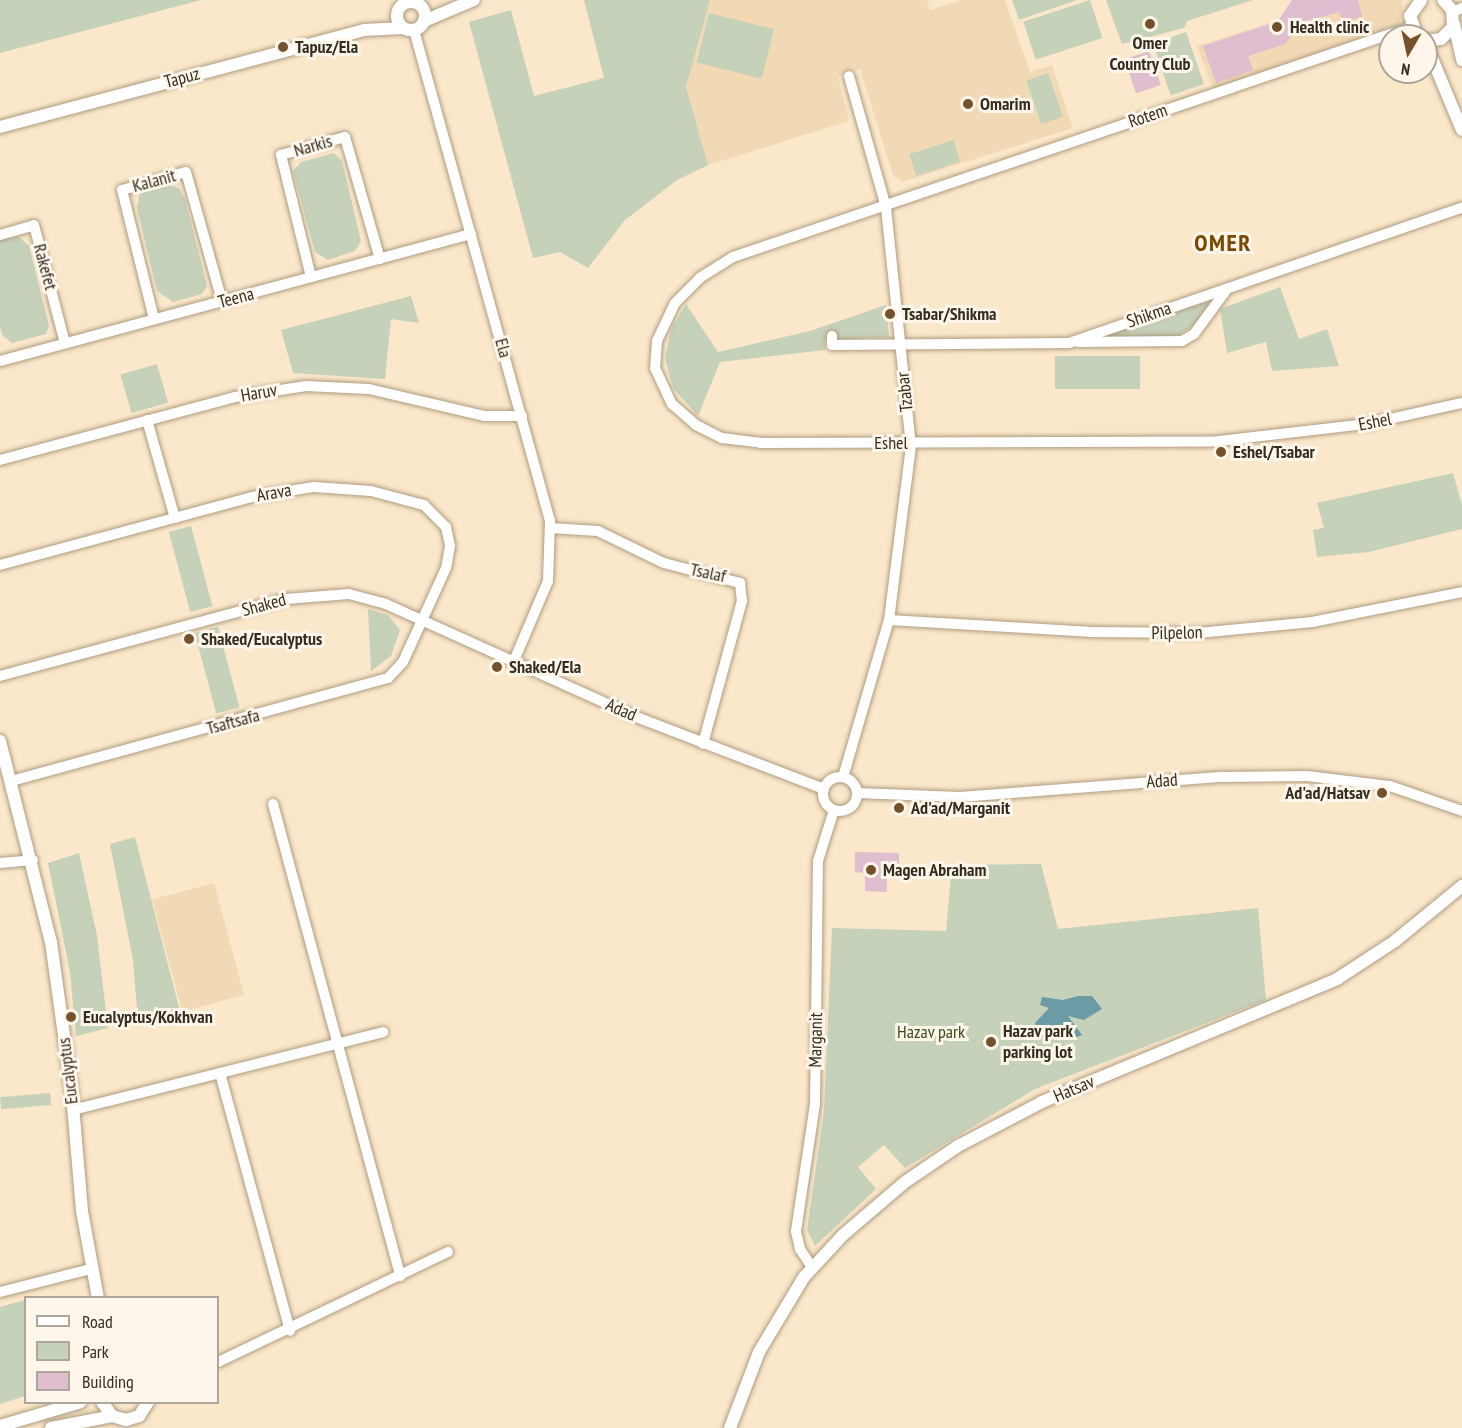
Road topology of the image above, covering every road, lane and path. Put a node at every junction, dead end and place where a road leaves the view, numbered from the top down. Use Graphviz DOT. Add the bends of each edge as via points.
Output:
graph roads {
  1 [pos="474,0"];
  2 [pos="1421,0"];
  3 [pos="411,2"];
  4 [pos="456,5"];
  5 [pos="1410,6"];
  6 [pos="1451,8"];
  7 [pos="398,11"];
  8 [pos="424,21"];
  9 [pos="1413,24"];
  10 [pos="409,29"];
  11 [pos="364,30"];
  12 [pos="1438,39"];
  13 [pos="1378,44"];
  14 [pos="1462,60"];
  15 [pos="1438,71"];
  16 [pos="849,76"];
  17 [pos="0,127"];
  18 [pos="1462,130"];
  19 [pos="885,205"];
  20 [pos="1462,208"];
  21 [pos="471,234"];
  22 [pos="0,235"];
  23 [pos="380,259"];
  24 [pos="311,277"];
  25 [pos="1230,288"];
  26 [pos="222,301"];
  27 [pos="154,319"];
  28 [pos="832,336"];
  29 [pos="65,343"];
  30 [pos="900,343"];
  31 [pos="1069,343"];
  32 [pos="0,361"];
  33 [pos="1462,403"];
  34 [pos="522,416"];
  35 [pos="147,420"];
  36 [pos="910,443"];
  37 [pos="0,460"];
  38 [pos="175,518"];
  39 [pos="550,528"];
  40 [pos="0,565"];
  41 [pos="1462,592"];
  42 [pos="422,620"];
  43 [pos="889,620"];
  44 [pos="513,663"];
  45 [pos="0,676"];
  46 [pos="0,741"];
  47 [pos="703,744"];
  48 [pos="843,777"];
  49 [pos="11,781"];
  50 [pos="824,789"];
  51 [pos="857,793"];
  52 [pos="273,804"];
  53 [pos="834,810"];
  54 [pos="1462,811"];
  55 [pos="33,860"];
  56 [pos="0,862"];
  57 [pos="1462,886"];
  58 [pos="383,1032"];
  59 [pos="337,1043"];
  60 [pos="220,1072"];
  61 [pos="73,1110"];
  62 [pos="448,1252"];
  63 [pos="812,1267"];
  64 [pos="91,1269"];
  65 [pos="400,1276"];
  66 [pos="0,1292"];
  67 [pos="98,1296"];
  68 [pos="290,1331"];
  69 [pos="219,1362"];
  70 [pos="74,1404"];
  71 [pos="104,1404"];
  72 [pos="147,1404"];
  73 [pos="114,1418"];
  74 [pos="138,1422"];
  75 [pos="0,1426"];
  76 [pos="51,1428"];
  77 [pos="126,1428"];
  78 [pos="730,1428"];
  1 -- 4 [label="street"];
  2 -- 5 [label="street"];
  3 -- 4 [label="street"];
  3 -- 7 [label="street, Tapuz"];
  3 -- 8 [label="street"];
  4 -- 8 [label="street"];
  5 -- 9 [label="street"];
  6 -- 12 [label="street" via="1445,37"];
  6 -- 14 [label="street"];
  7 -- 10 [label="street"];
  7 -- 11 [label="street, Tapuz"];
  8 -- 10 [label="street"];
  10 -- 11 [label="street, Tapuz"];
  10 -- 21 [label="street, Ela"];
  11 -- 17 [label="street, Tapuz"];
  13 -- 19 [label="street, Rotem"];
  15 -- 18 [label="street"];
  16 -- 19 [label="street, Tzabar"];
  19 -- 30 [label="street, Tzabar"];
  19 -- 36 [label="street, Eshel" via="746,252 710,270 669,313 657,341 656,368 672,404 696,425 722,438 760,443"];
  20 -- 25 [label="street, Shikma"];
  21 -- 23 [label="street, Teena"];
  21 -- 34 [label="street, Ela"];
  22 -- 29 [label="street, Rakefet" via="34,225"];
  23 -- 24 [label="street, Teena"];
  23 -- 24 [label="street, Narkis" via="345,137 280,155"];
  24 -- 26 [label="street, Teena"];
  25 -- 31 [label="street, Shikma"];
  25 -- 31 [label="street" via="1210,307 1194,334 1182,340"];
  26 -- 27 [label="street, Teena"];
  26 -- 27 [label="street, Kalanit" via="186,172 122,190"];
  27 -- 29 [label="street, Teena"];
  28 -- 30 [label="street, Shikma" via="832,345"];
  29 -- 32 [label="street, Teena"];
  30 -- 31 [label="street, Shikma"];
  30 -- 36 [label="street, Tzabar"];
  33 -- 36 [label="street, Eshel" via="1367,424 1270,438"];
  34 -- 35 [label="street, Haruv" via="484,416 369,388 306,386 235,397"];
  34 -- 39 [label="street, Ela"];
  35 -- 37 [label="street, Haruv"];
  35 -- 38 [label="street"];
  36 -- 43 [label="street, Tzabar"];
  38 -- 40 [label="street, Arava"];
  38 -- 42 [label="street, Arava" via="252,497 314,487 371,491 418,502 441,518 450,546"];
  39 -- 44 [label="street, Ela" via="548,581"];
  39 -- 47 [label="street, Tsalaf" via="598,531 664,563 740,583 742,601"];
  41 -- 43 [label="street, Pilpelon" via="1312,622 1198,633 1089,632"];
  42 -- 44 [label="street, Adad"];
  42 -- 45 [label="street, Shaked" via="367,598 317,593"];
  42 -- 49 [label="street, Tsaftsafa" via="400,667 379,682"];
  43 -- 48 [label="street, Tzabar"];
  44 -- 47 [label="street, Adad"];
  46 -- 49 [label="street, Eucalyptus"];
  47 -- 50 [label="street, Adad"];
  48 -- 50 [label="street" via="830,780"];
  48 -- 51 [label="street" via="852,782"];
  49 -- 55 [label="street, Eucalyptus"];
  50 -- 53 [label="street" via="825,801"];
  51 -- 53 [label="street" via="850,808"];
  51 -- 54 [label="street, Adad" via="960,797 1298,776 1390,786"];
  52 -- 59 [label="street"];
  53 -- 63 [label="street, Marganit" via="818,861 815,1104 797,1224 798,1244"];
  55 -- 56 [label="street"];
  55 -- 61 [label="street, Eucalyptus" via="56,974"];
  57 -- 63 [label="street, Hatsav" via="1375,956 1318,989 1063,1093 958,1146 880,1202"];
  58 -- 59 [label="street"];
  59 -- 60 [label="street"];
  59 -- 65 [label="street"];
  60 -- 61 [label="street"];
  60 -- 68 [label="street"];
  61 -- 64 [label="street, Eucalyptus"];
  62 -- 65 [label="street"];
  63 -- 78 [label="street, Hatsav" via="779,1314 750,1370"];
  64 -- 66 [label="street"];
  64 -- 67 [label="street, Eucalyptus"];
  65 -- 68 [label="street"];
  68 -- 69 [label="street"];
  70 -- 75 [label="street"];
  71 -- 73 [label="street"];
  72 -- 74 [label="street"];
  73 -- 74 [label="street"];
  73 -- 76 [label="street"];
  73 -- 77 [label="street"];
}
